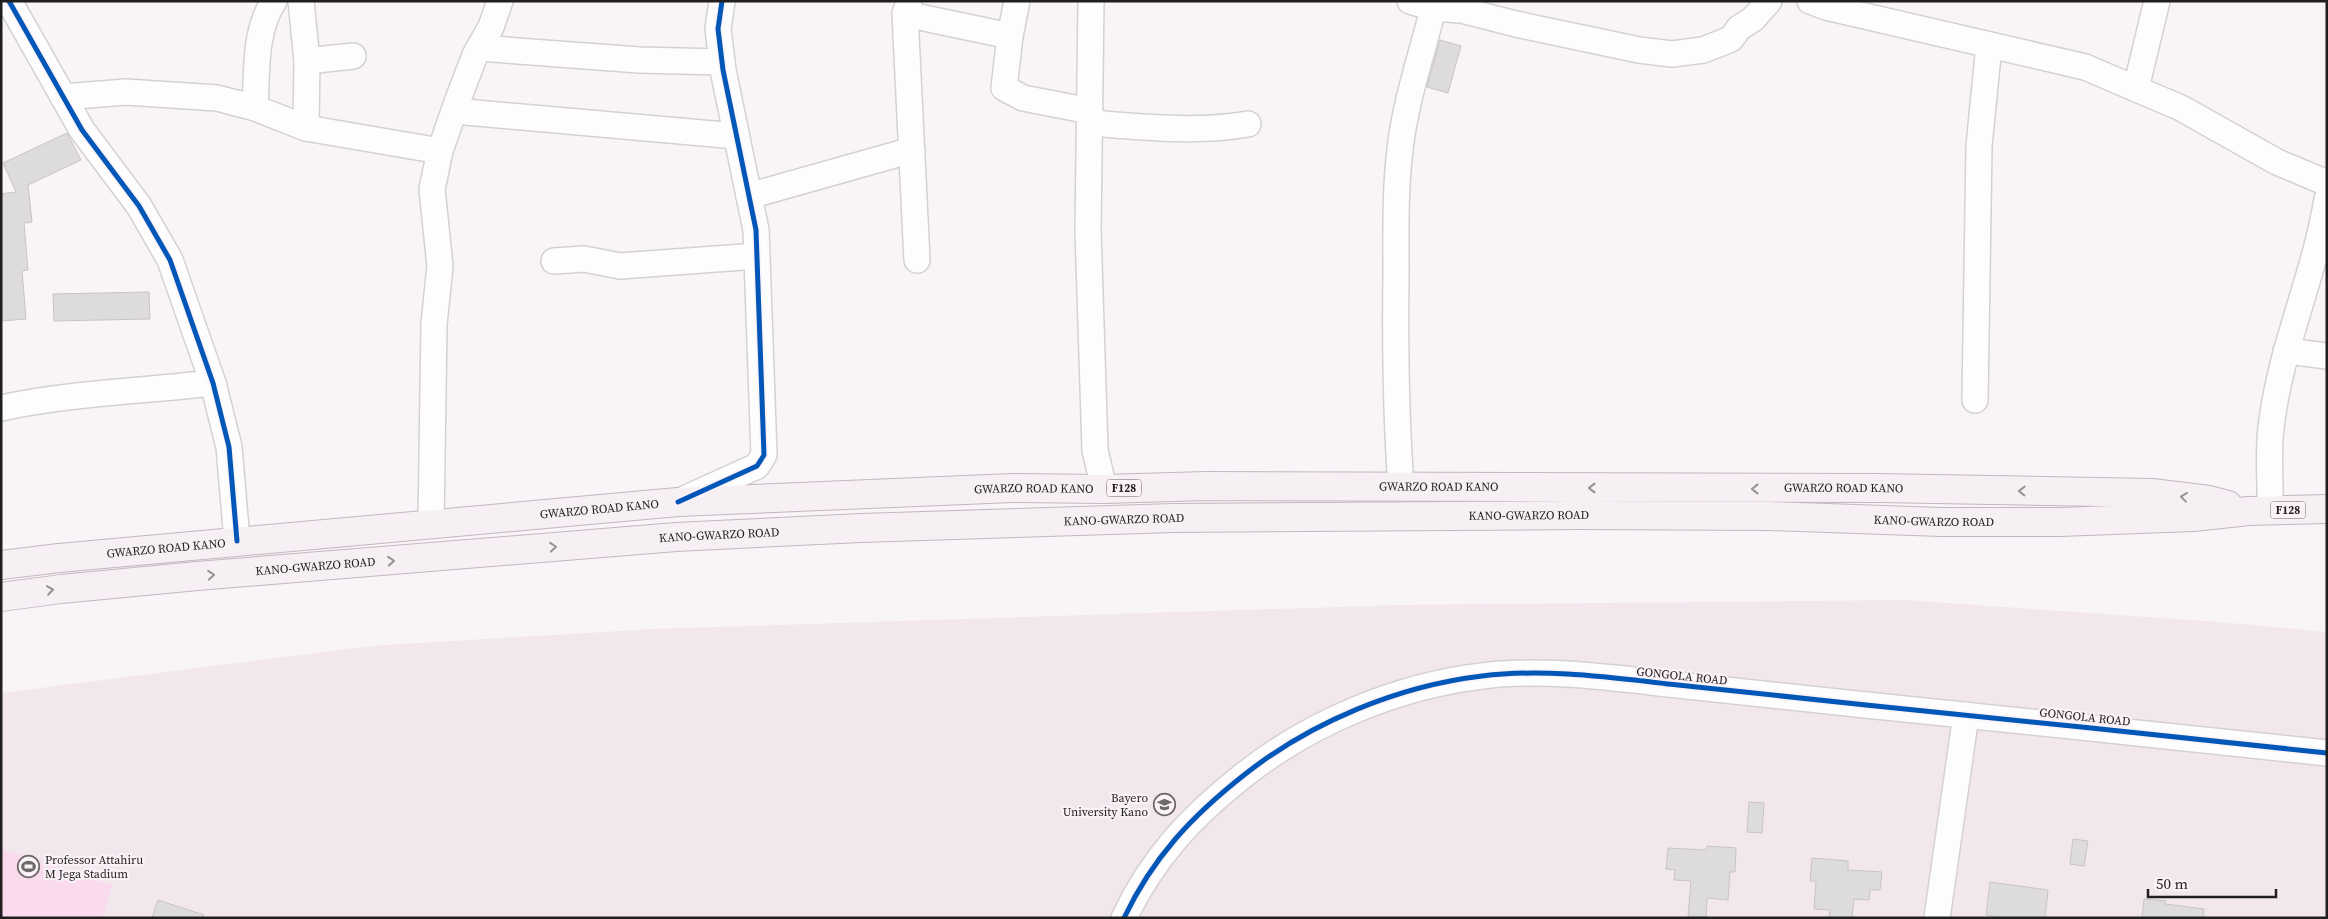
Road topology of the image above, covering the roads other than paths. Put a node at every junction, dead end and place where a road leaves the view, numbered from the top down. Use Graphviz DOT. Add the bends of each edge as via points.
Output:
graph roads {
  1 [pos="9,1"];
  2 [pos="274,1"];
  3 [pos="301,1"];
  4 [pos="500,1"];
  5 [pos="722,1"];
  6 [pos="1017,1"];
  7 [pos="1091,1"];
  8 [pos="1769,1"];
  9 [pos="1810,1"];
  10 [pos="2157,1"];
  11 [pos="1426,4"];
  12 [pos="907,8"];
  13 [pos="1010,36"];
  14 [pos="1989,45"];
  15 [pos="479,48"];
  16 [pos="353,56"];
  17 [pos="307,60"];
  18 [pos="722,62"];
  19 [pos="2136,88"];
  20 [pos="63,97"];
  21 [pos="255,108"];
  22 [pos="454,110"];
  23 [pos="1091,117"];
  24 [pos="1248,124"];
  25 [pos="306,128"];
  26 [pos="736,136"];
  27 [pos="912,150"];
  28 [pos="440,151"];
  29 [pos="2327,183"];
  30 [pos="749,196"];
  31 [pos="2327,199"];
  32 [pos="757,256"];
  33 [pos="554,260"];
  34 [pos="917,260"];
  35 [pos="2286,351"];
  36 [pos="2327,356"];
  37 [pos="213,384"];
  38 [pos="1976,400"];
  39 [pos="1,408"];
  40 [pos="1401,487"];
  41 [pos="1104,489"];
  42 [pos="678,502"];
  43 [pos="2327,509"];
  44 [pos="2260,511"];
  45 [pos="431,524"];
  46 [pos="237,541"];
  47 [pos="1,565"];
  48 [pos="1,597"];
  49 [pos="1966,715"];
  50 [pos="2327,753"];
  51 [pos="1124,918"];
  52 [pos="1937,918"];
  1 -- 20 [label="street"];
  2 -- 21 [label="street" via="264,16"];
  3 -- 17 [label="street"];
  4 -- 15 [label="street"];
  5 -- 18 [label="street" via="718,29"];
  6 -- 13 [label="street"];
  7 -- 23 [label="street"];
  8 -- 11 [label="street" via="1731,39 1703,50 1672,54 1639,50"];
  9 -- 14 [label="street"];
  10 -- 19 [label="street"];
  11 -- 40 [label="street" via="1400,148 1395,208 1395,382"];
  12 -- 13 [label="street"];
  12 -- 27 [label="street"];
  13 -- 23 [label="street" via="1004,88 1023,98"];
  14 -- 19 [label="street" via="2085,67"];
  14 -- 38 [label="street" via="1979,146"];
  15 -- 18 [label="street"];
  15 -- 22 [label="street"];
  16 -- 17 [label="street"];
  17 -- 25 [label="street"];
  18 -- 26 [label="street"];
  19 -- 29 [label="street" via="2181,108 2278,162"];
  20 -- 21 [label="street" via="126,92 199,96"];
  20 -- 37 [label="street" via="82,130 138,206 170,260"];
  21 -- 25 [label="street"];
  22 -- 26 [label="street"];
  22 -- 28 [label="street"];
  23 -- 24 [label="street" via="1159,128"];
  23 -- 41 [label="street" via="1088,230 1095,450"];
  25 -- 28 [label="street"];
  26 -- 30 [label="street"];
  27 -- 30 [label="street"];
  27 -- 34 [label="street"];
  28 -- 45 [label="street" via="432,189 440,266 434,324"];
  30 -- 32 [label="street"];
  31 -- 35 [label="street" via="2323,224"];
  32 -- 33 [label="street" via="620,266 584,259"];
  32 -- 42 [label="street" via="764,455 757,466"];
  35 -- 36 [label="street"];
  35 -- 44 [label="street" via="2271,421"];
  37 -- 39 [label="street" via="79,394"];
  37 -- 46 [label="street" via="228,447"];
  40 -- 41 [label="main road, GWARZO ROAD KANO / F128"];
  44 -- 40 [label="main road, GWARZO ROAD KANO / F128, one-way" via="2152,493 1878,488"];
  41 -- 42 [label="main road, GWARZO ROAD KANO / F128" via="1004,488"];
  42 -- 45 [label="main road, GWARZO ROAD KANO / F128"];
  43 -- 44 [label="main road, F128"];
  48 -- 44 [label="main road, KANO-GWARZO ROAD / F128, one-way" via="197,576 676,537 861,528 1173,518 1570,515 2060,522"];
  45 -- 46 [label="main road, GWARZO ROAD KANO / F128"];
  46 -- 47 [label="main road, GWARZO ROAD KANO / F128"];
  49 -- 50 [label="street, GONGOLA ROAD"];
  49 -- 51 [label="street, GONGOLA ROAD" via="1590,676 1530,674 1441,682 1344,716 1303,735 1262,761 1208,803 1167,848 1138,887"];
  49 -- 52 [label="street"];
}
